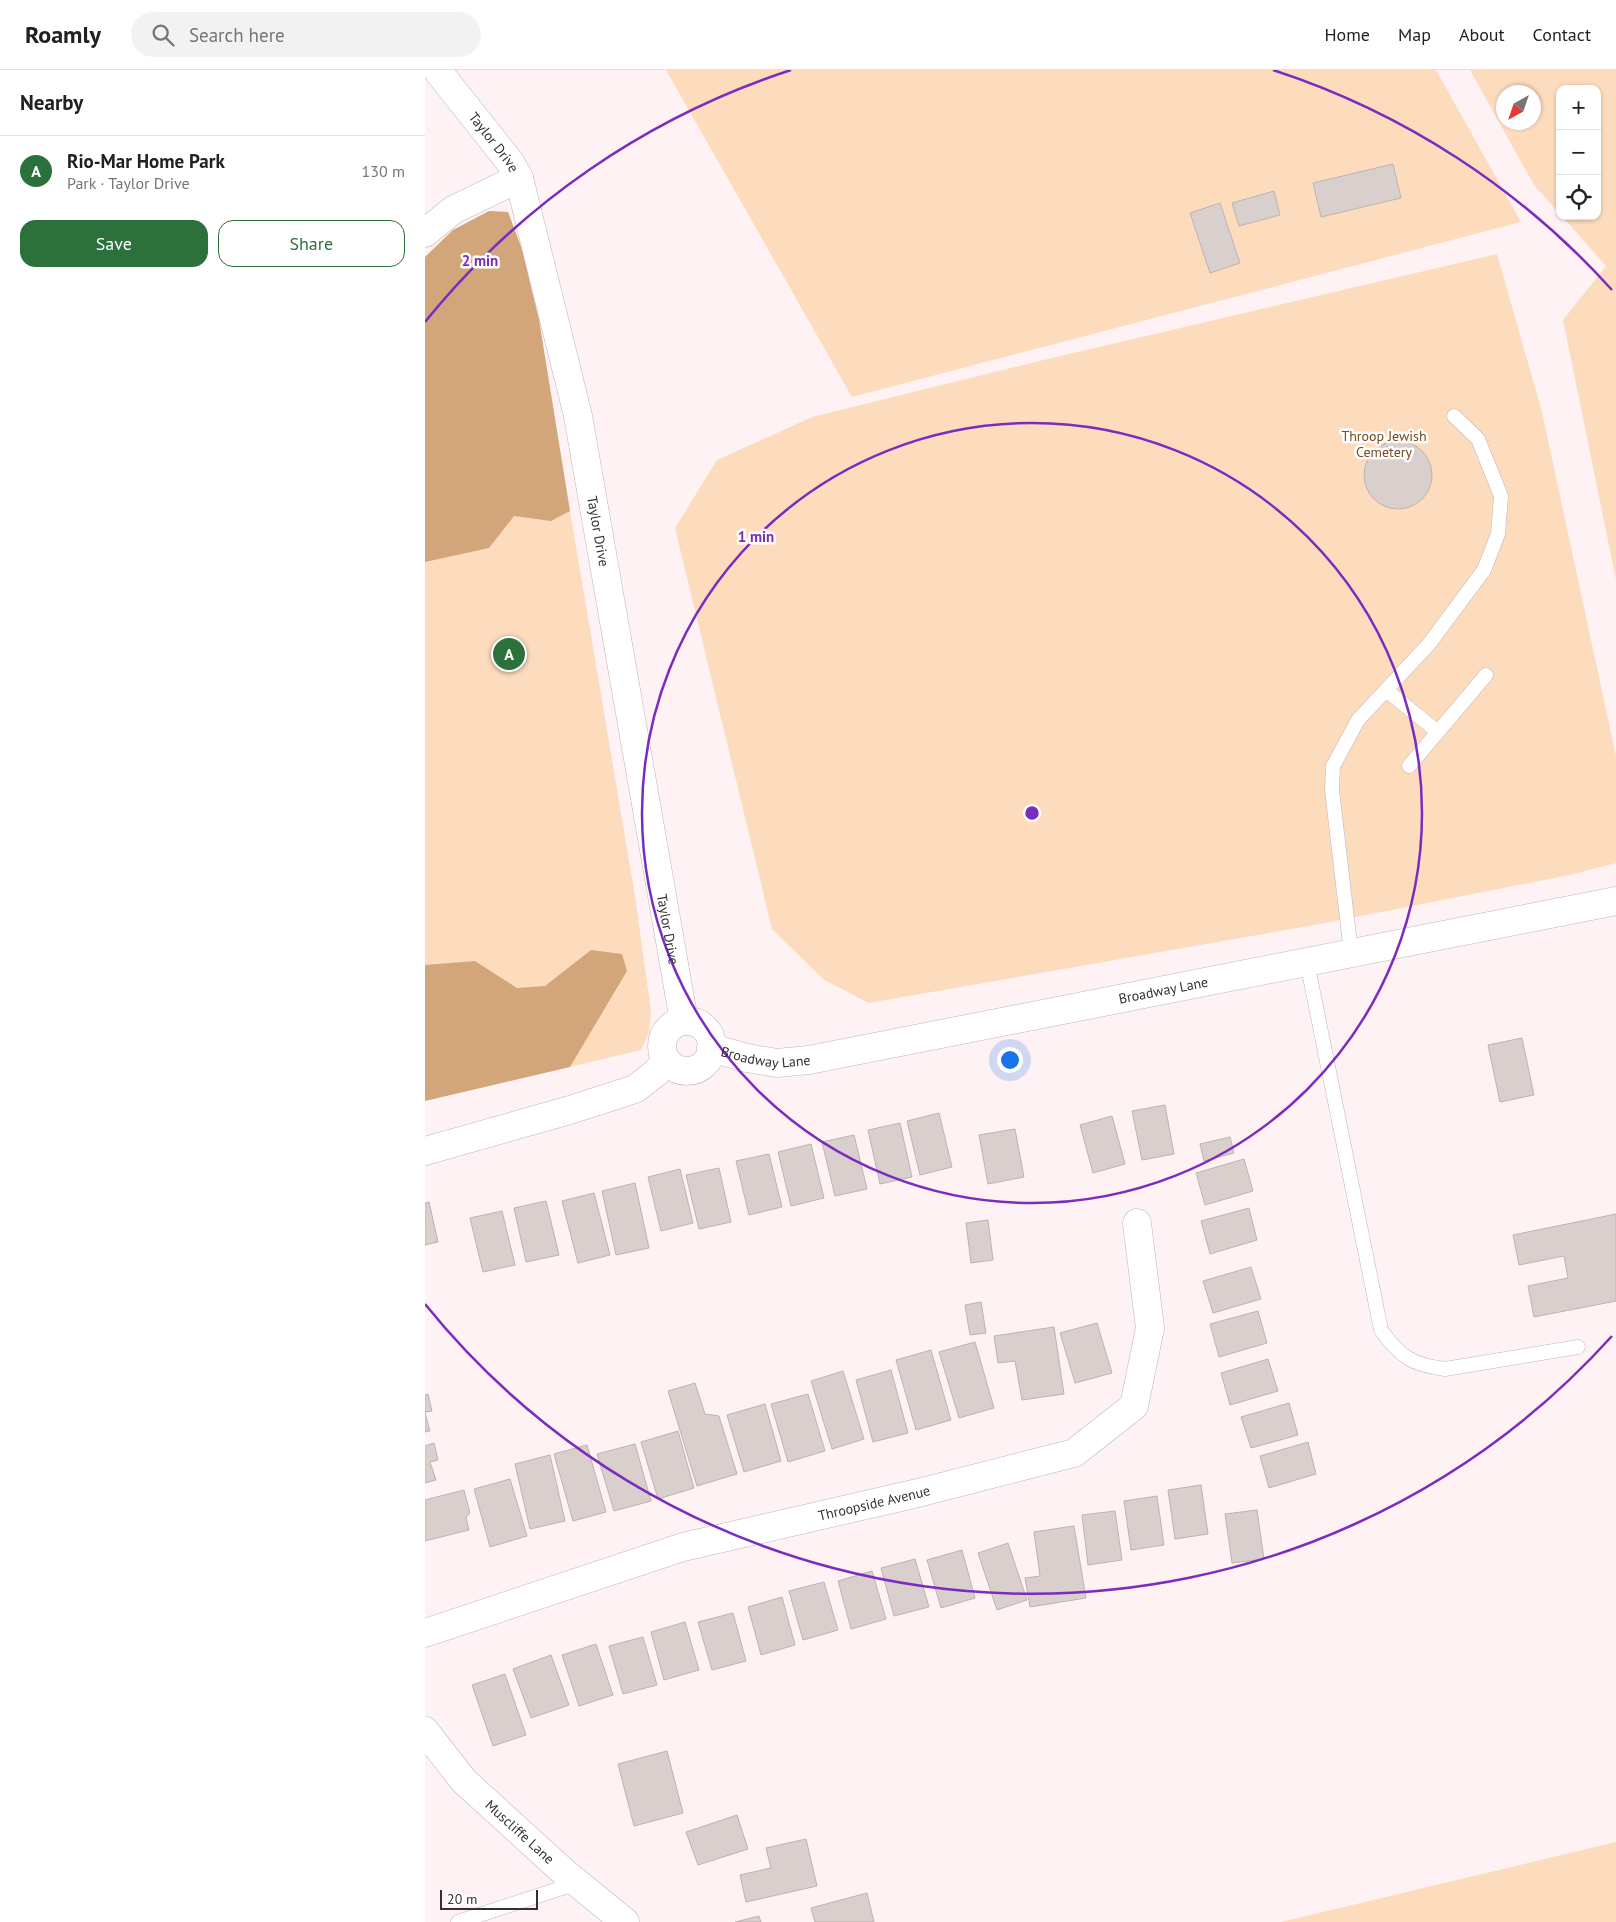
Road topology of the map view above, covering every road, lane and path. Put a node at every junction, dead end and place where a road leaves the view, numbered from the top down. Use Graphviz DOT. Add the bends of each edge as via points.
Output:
graph roads {
  1 [pos="437,70"];
  2 [pos="519,178"];
  3 [pos="425,233"];
  4 [pos="1454,416"];
  5 [pos="1485,675"];
  6 [pos="1386,690"];
  7 [pos="1438,732"];
  8 [pos="1409,766"];
  9 [pos="1616,901"];
  10 [pos="1351,953"];
  11 [pos="1307,962"];
  12 [pos="683,1021"];
  13 [pos="711,1048"];
  14 [pos="666,1060"];
  15 [pos="425,1151"];
  16 [pos="1137,1223"];
  17 [pos="1578,1347"];
  18 [pos="425,1633"];
  19 [pos="425,1731"];
  20 [pos="577,1883"];
  21 [pos="458,1922"];
  22 [pos="625,1922"];
  1 -- 2 [label="street, Taylor Drive" via="510,162"];
  2 -- 3 [label="street" via="453,210"];
  2 -- 12 [label="street, Taylor Drive" via="578,416"];
  4 -- 6 [label="lane" via="1478,439 1501,496 1498,534 1484,570 1429,644"];
  5 -- 7 [label="lane"];
  6 -- 7 [label="lane"];
  6 -- 10 [label="lane" via="1358,720 1333,766 1332,790"];
  7 -- 8 [label="lane"];
  9 -- 10 [label="street, Broadway Lane"];
  10 -- 11 [label="street, Broadway Lane"];
  11 -- 13 [label="street, Broadway Lane" via="809,1060 777,1063"];
  11 -- 17 [label="lane" via="1381,1330 1393,1347 1412,1362 1445,1369"];
  12 -- 13 [label="street" via="703,1028"];
  12 -- 14 [label="street" via="664,1036 662,1044"];
  13 -- 14 [label="street" via="706,1062 693,1070 678,1070"];
  14 -- 15 [label="street" via="657,1072 635,1089"];
  16 -- 18 [label="street, Throopside Avenue" via="1150,1328 1134,1406 1073,1453 918,1493 683,1547"];
  19 -- 20 [label="street, Muscliffe Lane" via="464,1781"];
  20 -- 21 [label="lane"];
  20 -- 22 [label="street, Muscliffe Lane"];
}
